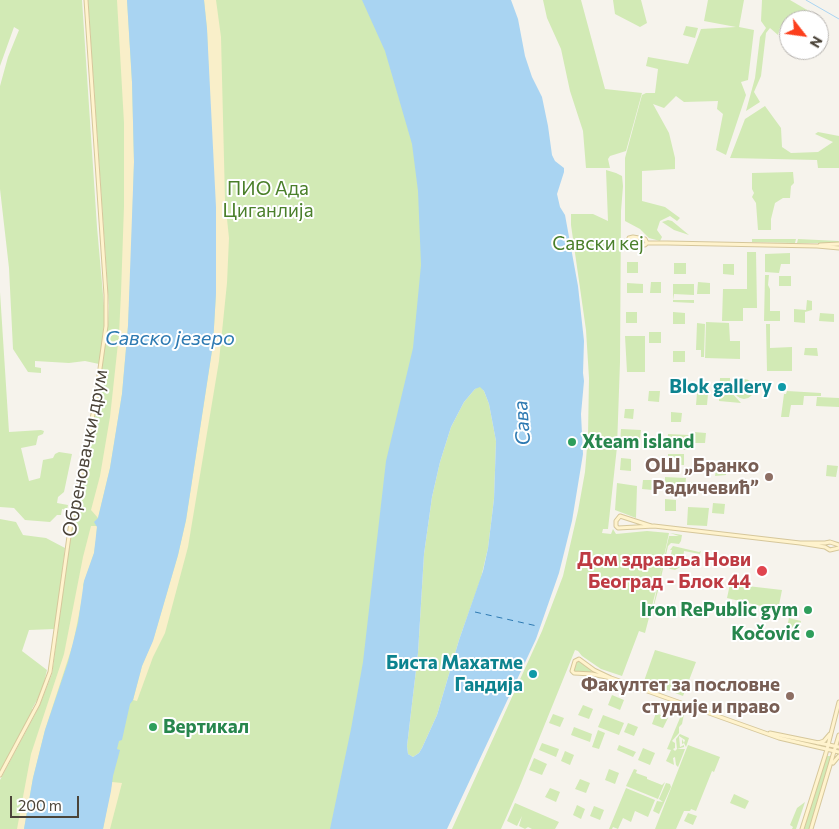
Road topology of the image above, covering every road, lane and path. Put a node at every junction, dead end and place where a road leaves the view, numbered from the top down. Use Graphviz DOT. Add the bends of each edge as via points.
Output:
graph roads {
  1 [pos="86,0"];
  2 [pos="647,243"];
  3 [pos="839,246"];
  4 [pos="652,526"];
  5 [pos="834,544"];
  6 [pos="826,545"];
  7 [pos="839,547"];
  8 [pos="834,549"];
  9 [pos="611,678"];
  10 [pos="839,702"];
  11 [pos="833,729"];
  12 [pos="839,735"];
  13 [pos="816,745"];
  14 [pos="828,748"];
  15 [pos="837,750"];
  16 [pos="839,756"];
  17 [pos="823,762"];
  18 [pos="830,768"];
  19 [pos="0,775"];
  20 [pos="802,829"];
  21 [pos="811,829"];
  1 -- 19 [label="street, Обреновачки друм" via="106,326 95,404 70,529 50,672 38,704"];
  2 -- 2 [label="street" via="645,239 633,237 628,241 631,245"];
  2 -- 3 [label="street"];
  4 -- 4 [label="street" via="620,516 616,521 618,528"];
  4 -- 6 [label="street"];
  5 -- 6 [label="street"];
  5 -- 7 [label="street"];
  5 -- 8 [label="street"];
  6 -- 8 [label="street" via="829,550"];
  7 -- 8 [label="street"];
  9 -- 9 [label="street" via="579,659 572,671 574,674"];
  9 -- 13 [label="street" via="784,740"];
  10 -- 11 [label="street"];
  11 -- 13 [label="street"];
  11 -- 14 [label="street"];
  12 -- 15 [label="street"];
  13 -- 14 [label="street"];
  13 -- 17 [label="street" via="822,752"];
  14 -- 15 [label="street"];
  14 -- 17 [label="street"];
  15 -- 18 [label="street"];
  16 -- 18 [label="street"];
  17 -- 20 [label="street"];
  18 -- 21 [label="street"];
}
